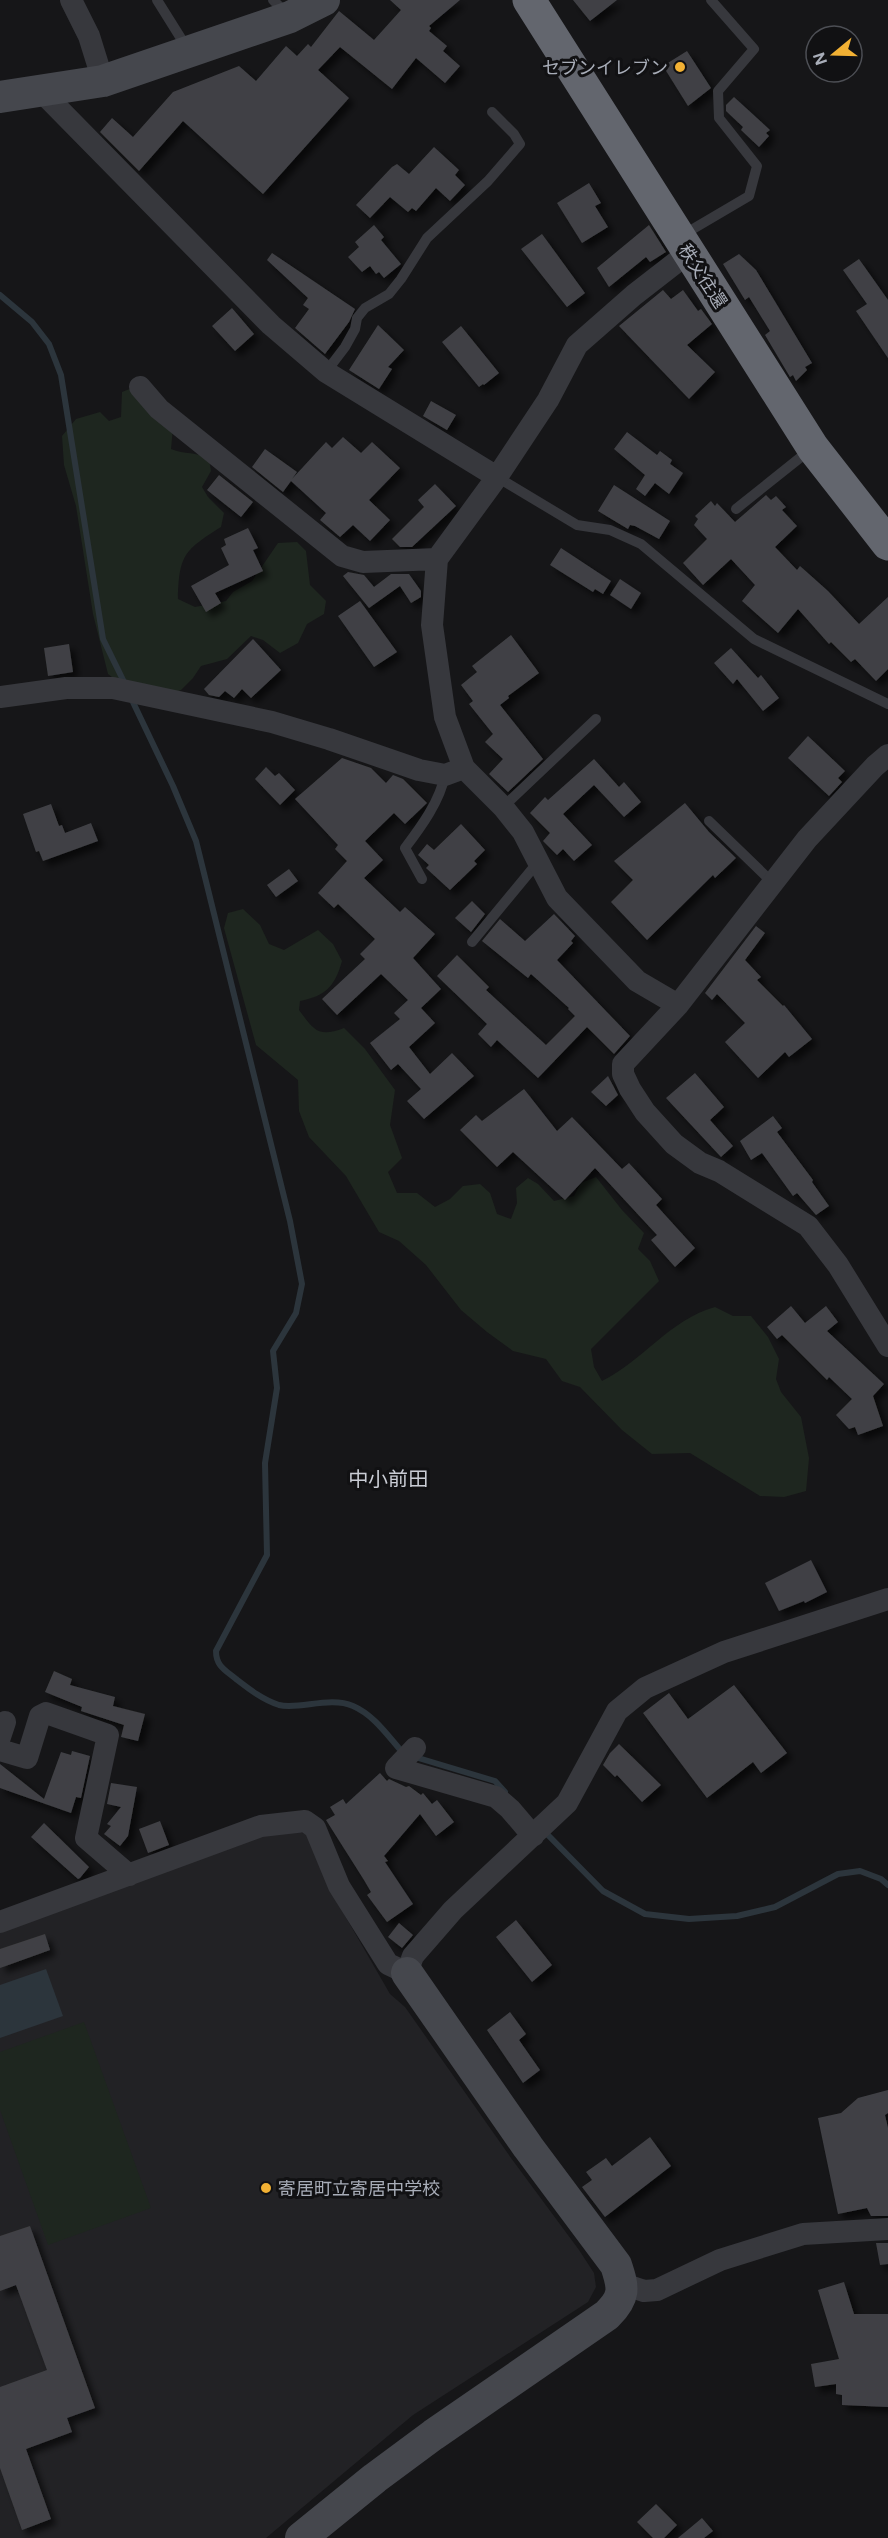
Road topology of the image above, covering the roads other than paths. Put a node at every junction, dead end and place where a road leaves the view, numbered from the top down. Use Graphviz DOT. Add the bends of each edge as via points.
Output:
graph roads {
  1 [pos="71,0"];
  2 [pos="157,0"];
  3 [pos="324,0"];
  4 [pos="529,0"];
  5 [pos="711,0"];
  6 [pos="281,8"];
  7 [pos="189,51"];
  8 [pos="103,81"];
  9 [pos="42,92"];
  10 [pos="0,97"];
  11 [pos="492,112"];
  12 [pos="683,245"];
  13 [pos="326,372"];
  14 [pos="141,387"];
  15 [pos="813,448"];
  16 [pos="497,477"];
  17 [pos="736,509"];
  18 [pos="888,544"];
  19 [pos="437,559"];
  20 [pos="0,697"];
  21 [pos="888,704"];
  22 [pos="596,719"];
  23 [pos="888,755"];
  24 [pos="454,771"];
  25 [pos="503,807"];
  26 [pos="709,821"];
  27 [pos="538,862"];
  28 [pos="422,879"];
  29 [pos="773,883"];
  30 [pos="472,942"];
  31 [pos="678,1005"];
  32 [pos="888,1346"];
  33 [pos="888,1599"];
  34 [pos="415,1748"];
  35 [pos="0,1750"];
  36 [pos="533,1836"];
  37 [pos="129,1875"];
  38 [pos="0,1922"];
  39 [pos="407,1973"];
  40 [pos="888,2229"];
  41 [pos="623,2284"];
  42 [pos="301,2538"];
  1 -- 8 [label="street" via="89,36"];
  2 -- 7 [label="lane"];
  3 -- 6 [label="street"];
  4 -- 12 [label="highway, 秩父往還"];
  5 -- 12 [label="lane" via="754,49 718,91 719,118 757,166 749,196"];
  6 -- 7 [label="street"];
  7 -- 8 [label="street"];
  8 -- 9 [label="street"];
  9 -- 10 [label="street"];
  9 -- 13 [label="street" via="271,325"];
  11 -- 13 [label="lane" via="520,144 488,181 427,237 389,294 365,308 345,347"];
  12 -- 15 [label="highway, 秩父往還"];
  12 -- 16 [label="street" via="577,345 548,400"];
  13 -- 16 [label="street"];
  14 -- 19 [label="street" via="159,409 342,556 363,562"];
  15 -- 17 [label="lane"];
  15 -- 18 [label="highway, 秩父往還"];
  16 -- 19 [label="street"];
  16 -- 21 [label="lane" via="577,525 610,530 641,544 754,639"];
  19 -- 24 [label="street" via="432,625"];
  20 -- 24 [label="street" via="66,688 113,688 272,722 419,770"];
  22 -- 25 [label="lane"];
  23 -- 29 [label="street" via="807,839"];
  24 -- 25 [label="street"];
  24 -- 28 [label="lane" via="405,848"];
  25 -- 27 [label="street" via="523,832"];
  26 -- 29 [label="lane"];
  27 -- 30 [label="lane"];
  27 -- 31 [label="street" via="557,898 603,947 637,981"];
  29 -- 31 [label="street"];
  31 -- 32 [label="street" via="623,1064 630,1089 674,1144 808,1226 838,1265"];
  33 -- 36 [label="street" via="724,1652 645,1688 617,1711 567,1803"];
  34 -- 36 [label="street" via="396,1768 496,1797"];
  35 -- 37 [label="street" via="27,1758 40,1716 46,1713 108,1735 86,1838"];
  36 -- 39 [label="street" via="453,1910 413,1956"];
  37 -- 38 [label="street"];
  37 -- 39 [label="street" via="261,1826 305,1821 315,1828 339,1886 388,1964"];
  39 -- 41 [label="street" via="616,2265"];
  40 -- 41 [label="street" via="803,2234 720,2260 657,2290 644,2291"];
  41 -- 42 [label="street" via="619,2302 607,2315 433,2435"];
}
